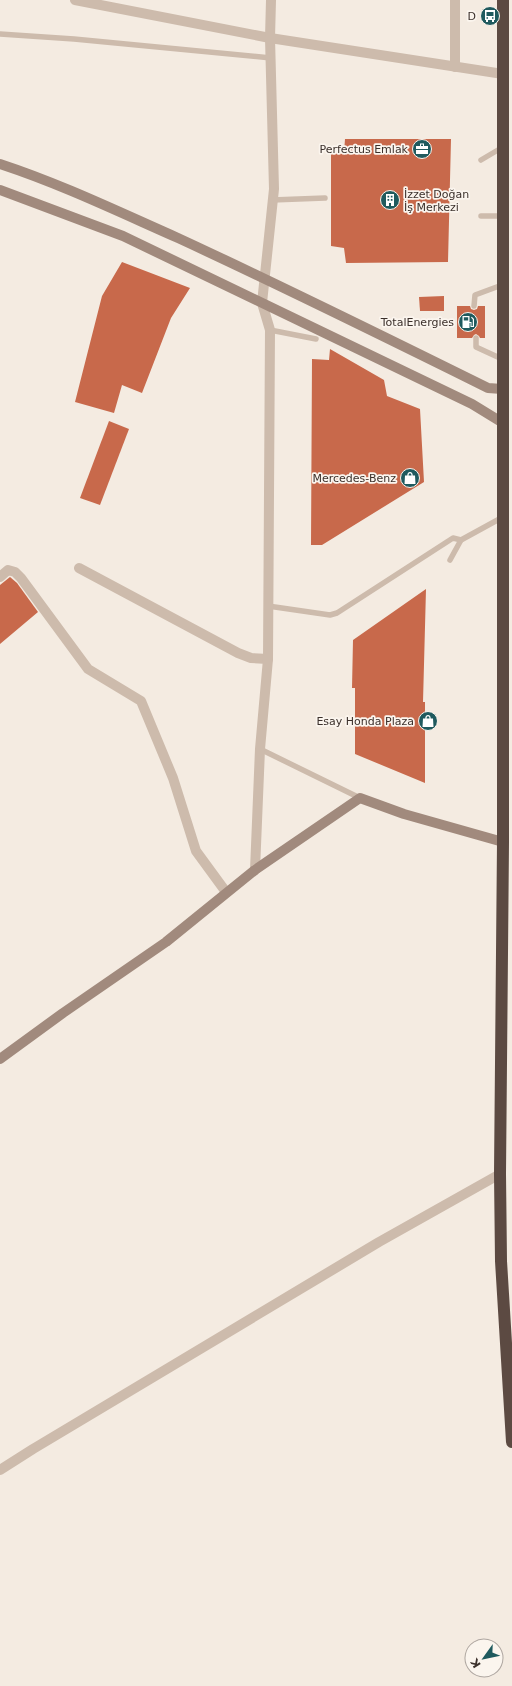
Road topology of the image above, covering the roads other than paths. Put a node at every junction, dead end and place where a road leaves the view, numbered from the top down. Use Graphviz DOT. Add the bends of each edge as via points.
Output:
graph roads {
  1 [pos="75,0"];
  2 [pos="272,0"];
  3 [pos="455,0"];
  4 [pos="503,0"];
  5 [pos="0,34"];
  6 [pos="270,38"];
  7 [pos="271,58"];
  8 [pos="455,67"];
  9 [pos="503,74"];
  10 [pos="503,147"];
  11 [pos="481,160"];
  12 [pos="0,164"];
  13 [pos="2,194"];
  14 [pos="326,198"];
  15 [pos="272,200"];
  16 [pos="481,216"];
  17 [pos="503,216"];
  18 [pos="263,278"];
  19 [pos="502,285"];
  20 [pos="262,302"];
  21 [pos="474,306"];
  22 [pos="270,330"];
  23 [pos="476,338"];
  24 [pos="316,339"];
  25 [pos="502,359"];
  26 [pos="502,389"];
  27 [pos="503,423"];
  28 [pos="504,517"];
  29 [pos="461,540"];
  30 [pos="450,560"];
  31 [pos="79,568"];
  32 [pos="0,577"];
  33 [pos="268,606"];
  34 [pos="268,659"];
  35 [pos="260,749"];
  36 [pos="360,798"];
  37 [pos="503,842"];
  38 [pos="255,870"];
  39 [pos="226,892"];
  40 [pos="0,1059"];
  41 [pos="500,1174"];
  42 [pos="512,1442"];
  43 [pos="0,1470"];
  1 -- 6 [label="street"];
  2 -- 6 [label="street"];
  3 -- 8 [label="street"];
  4 -- 9 [label="highway"];
  5 -- 7 [label="lane"];
  6 -- 7 [label="street"];
  6 -- 8 [label="street"];
  7 -- 15 [label="street" via="274,189"];
  8 -- 9 [label="street"];
  9 -- 10 [label="highway"];
  10 -- 11 [label="lane"];
  10 -- 17 [label="highway"];
  12 -- 18 [label="street" via="37,176 110,207"];
  13 -- 20 [label="street" via="123,236"];
  14 -- 15 [label="lane"];
  15 -- 18 [label="street"];
  16 -- 17 [label="lane"];
  17 -- 19 [label="highway"];
  18 -- 20 [label="street"];
  18 -- 26 [label="street" via="488,388"];
  19 -- 21 [label="lane" via="475,295"];
  19 -- 25 [label="highway"];
  20 -- 22 [label="street"];
  20 -- 27 [label="street" via="472,404"];
  22 -- 24 [label="lane"];
  22 -- 33 [label="street"];
  23 -- 25 [label="lane" via="476,347"];
  25 -- 26 [label="highway"];
  26 -- 27 [label="highway"];
  27 -- 28 [label="highway"];
  28 -- 29 [label="lane"];
  28 -- 37 [label="highway"];
  29 -- 30 [label="lane"];
  29 -- 33 [label="lane" via="453,538 337,613 330,615"];
  31 -- 34 [label="street" via="238,653 251,658"];
  32 -- 39 [label="street" via="8,570 15,572 88,669 141,701 173,778 196,852"];
  33 -- 34 [label="street"];
  34 -- 35 [label="street"];
  35 -- 36 [label="lane"];
  35 -- 38 [label="street"];
  36 -- 37 [label="street" via="404,814"];
  36 -- 38 [label="street"];
  37 -- 41 [label="highway"];
  38 -- 39 [label="street"];
  39 -- 40 [label="street" via="166,942"];
  41 -- 42 [label="highway" via="501,1261"];
  41 -- 43 [label="street" via="372,1246"];
}
